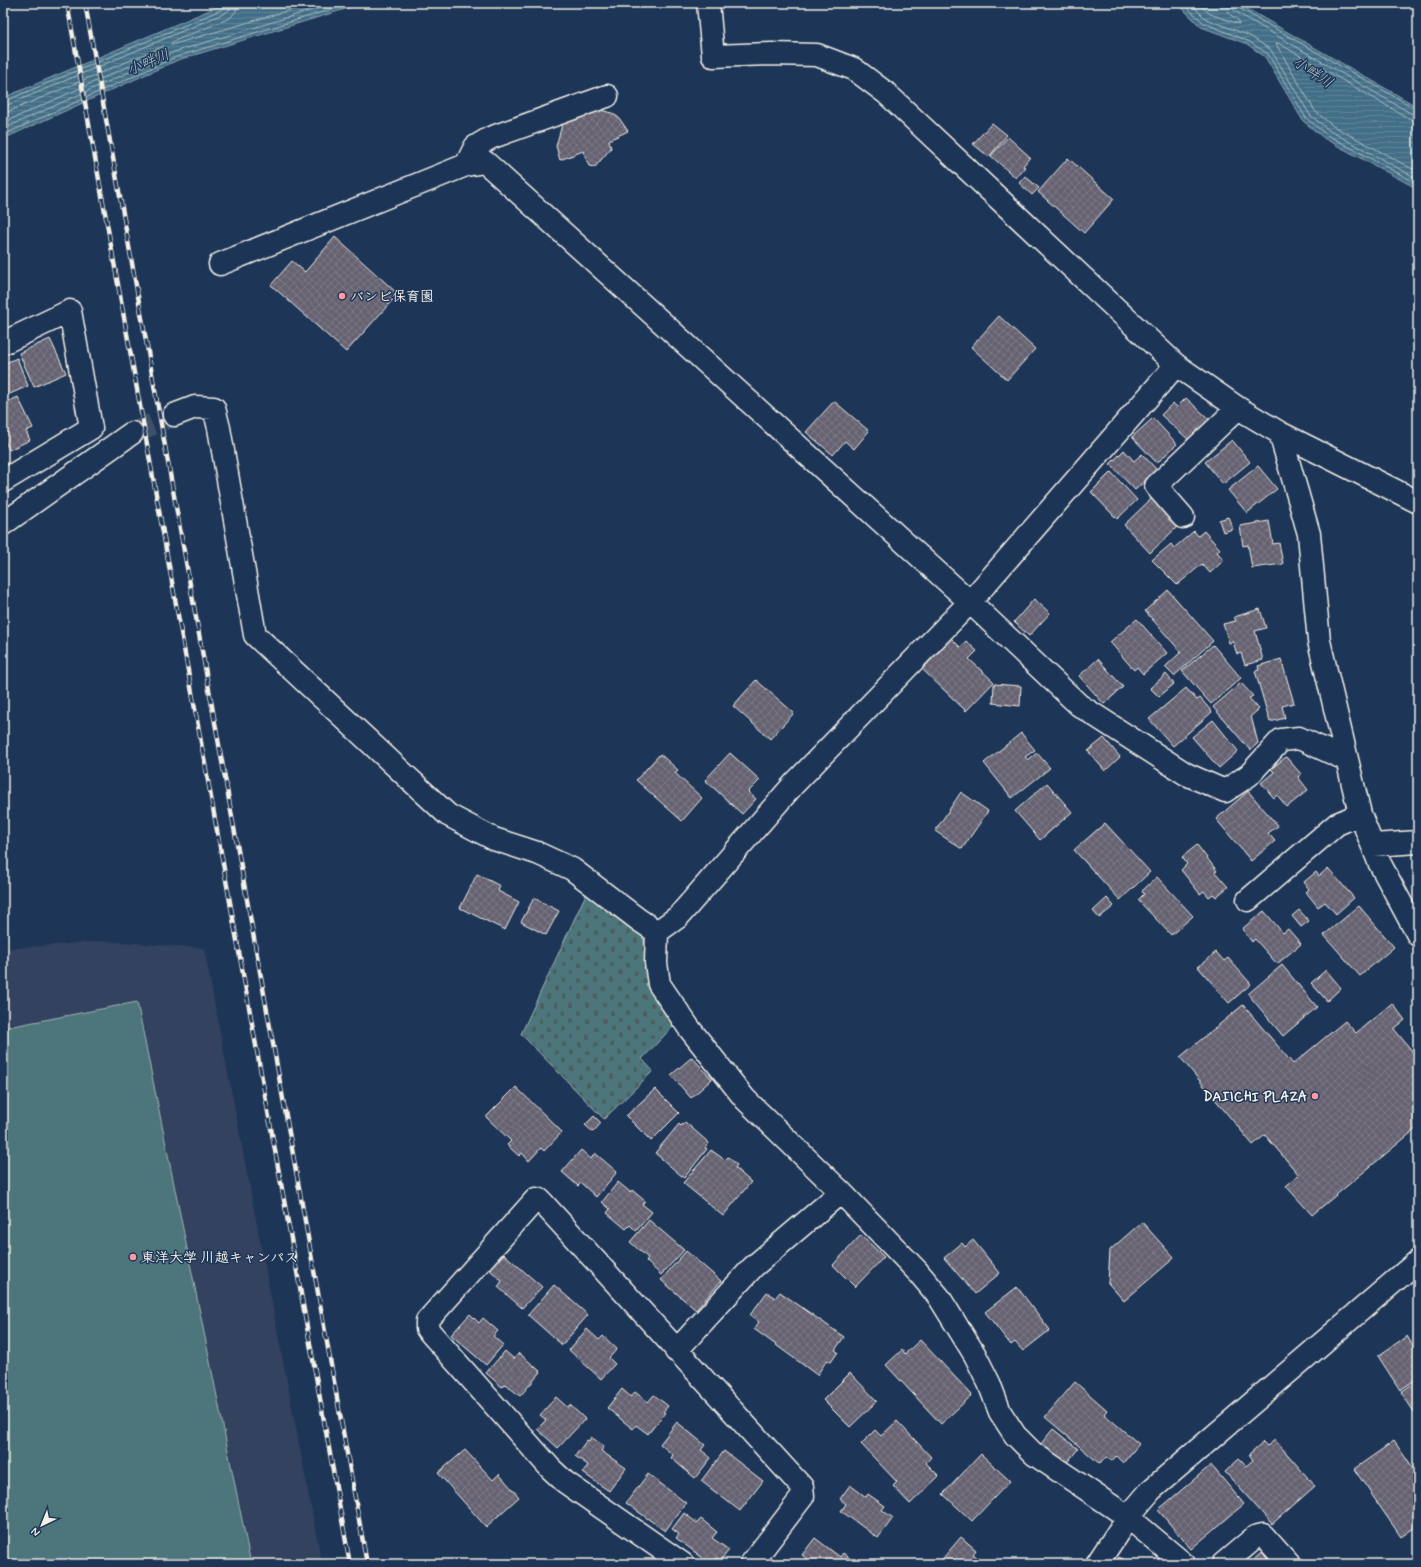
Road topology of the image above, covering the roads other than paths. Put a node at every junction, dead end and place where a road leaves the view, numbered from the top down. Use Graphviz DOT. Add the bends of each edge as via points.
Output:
graph roads {
  1 [pos="708,3"];
  2 [pos="607,96"];
  3 [pos="466,165"];
  4 [pos="220,264"];
  5 [pos="3,343"];
  6 [pos="1176,365"];
  7 [pos="1238,408"];
  8 [pos="174,415"];
  9 [pos="132,432"];
  10 [pos="1280,433"];
  11 [pos="3,481"];
  12 [pos="1418,502"];
  13 [pos="1183,517"];
  14 [pos="3,524"];
  15 [pos="970,602"];
  16 [pos="1347,760"];
  17 [pos="1360,814"];
  18 [pos="1418,842"];
  19 [pos="1373,846"];
  20 [pos="1248,900"];
  21 [pos="658,932"];
  22 [pos="1418,935"];
  23 [pos="841,1192"];
  24 [pos="1418,1261"];
  25 [pos="676,1351"];
  26 [pos="1128,1517"];
  27 [pos="683,1564"];
  28 [pos="751,1564"];
  29 [pos="1097,1564"];
  30 [pos="1184,1564"];
  31 [pos="1223,1564"];
  32 [pos="1289,1564"];
  1 -- 6 [label="street" via="713,56 817,55 854,69 886,93"];
  2 -- 3 [label="street" via="490,138 475,147"];
  3 -- 4 [label="street"];
  3 -- 15 [label="street" via="485,162"];
  5 -- 11 [label="street" via="70,312 91,428"];
  6 -- 7 [label="street"];
  6 -- 15 [label="street"];
  7 -- 10 [label="street"];
  7 -- 13 [label="street" via="1156,486"];
  8 -- 21 [label="street" via="194,407 214,408 255,635 448,816 494,839 572,869"];
  9 -- 14 [label="street"];
  10 -- 12 [label="street"];
  10 -- 16 [label="street" via="1309,534 1318,641"];
  15 -- 16 [label="street" via="1079,705 1186,774 1225,790 1249,775 1281,740 1300,738"];
  15 -- 21 [label="street" via="794,784 678,917"];
  16 -- 17 [label="street"];
  17 -- 19 [label="street"];
  17 -- 20 [label="street" via="1337,824"];
  18 -- 19 [label="street"];
  19 -- 22 [label="street"];
  21 -- 23 [label="street" via="656,963 659,984 689,1028 745,1100"];
  23 -- 25 [label="street" via="753,1267"];
  23 -- 26 [label="street" via="939,1297 975,1355 1000,1412 1015,1436 1034,1454"];
  24 -- 26 [label="street" via="1152,1490"];
  25 -- 27 [label="street" via="540,1200 536,1199 427,1321 427,1329 551,1470"];
  25 -- 28 [label="street" via="802,1487 803,1496"];
  26 -- 29 [label="street"];
  26 -- 30 [label="street"];
  31 -- 32 [label="street" via="1255,1537 1263,1535"];
}
